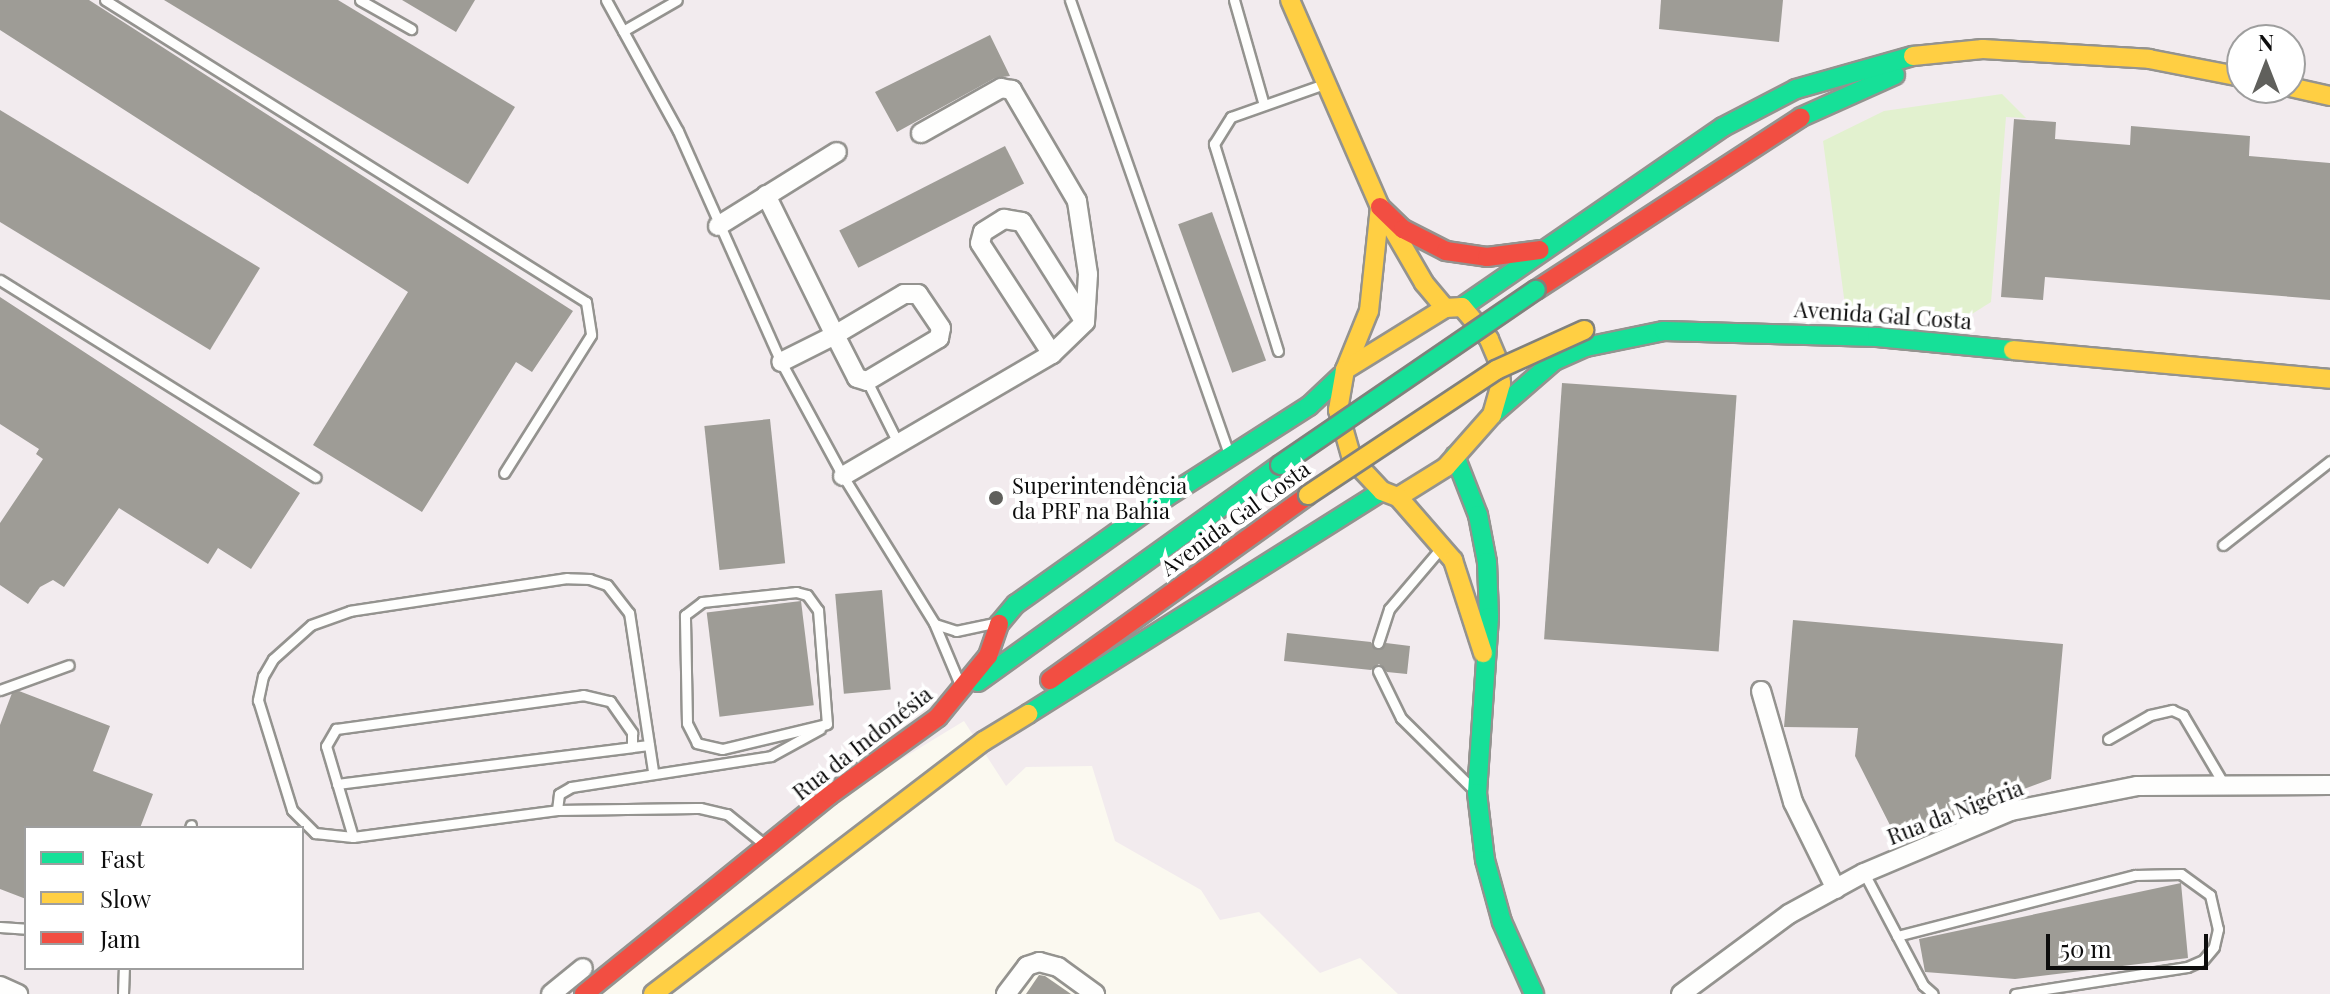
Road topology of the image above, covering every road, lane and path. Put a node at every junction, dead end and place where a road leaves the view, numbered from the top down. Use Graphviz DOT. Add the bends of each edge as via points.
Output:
graph roads {
  1 [pos="105,0"];
  2 [pos="360,0"];
  3 [pos="606,0"];
  4 [pos="677,0"];
  5 [pos="1070,0"];
  6 [pos="1234,0"];
  7 [pos="1290,0"];
  8 [pos="411,29"];
  9 [pos="623,31"];
  10 [pos="1953,52"];
  11 [pos="2226,74"];
  12 [pos="1327,83"];
  13 [pos="2306,91"];
  14 [pos="2330,96"];
  15 [pos="1264,105"];
  16 [pos="921,133"];
  17 [pos="837,152"];
  18 [pos="766,195"];
  19 [pos="1380,207"];
  20 [pos="718,226"];
  21 [pos="1546,249"];
  22 [pos="0,280"];
  23 [pos="1454,307"];
  24 [pos="1085,322"];
  25 [pos="835,335"];
  26 [pos="1990,347"];
  27 [pos="1278,351"];
  28 [pos="1052,354"];
  29 [pos="781,362"];
  30 [pos="1343,373"];
  31 [pos="2330,379"];
  32 [pos="867,381"];
  33 [pos="1492,415"];
  34 [pos="898,443"];
  35 [pos="1455,456"];
  36 [pos="1230,458"];
  37 [pos="2330,461"];
  38 [pos="504,473"];
  39 [pos="843,476"];
  40 [pos="315,477"];
  41 [pos="1390,494"];
  42 [pos="1443,545"];
  43 [pos="2223,545"];
  44 [pos="1000,620"];
  45 [pos="934,623"];
  46 [pos="1378,643"];
  47 [pos="1483,653"];
  48 [pos="69,665"];
  49 [pos="1378,671"];
  50 [pos="0,690"];
  51 [pos="1761,691"];
  52 [pos="963,692"];
  53 [pos="827,724"];
  54 [pos="2108,739"];
  55 [pos="984,741"];
  56 [pos="649,745"];
  57 [pos="632,747"];
  58 [pos="653,771"];
  59 [pos="2223,783"];
  60 [pos="337,784"];
  61 [pos="2330,785"];
  62 [pos="1477,793"];
  63 [pos="557,810"];
  64 [pos="302,826"];
  65 [pos="304,827"];
  66 [pos="353,837"];
  67 [pos="769,849"];
  68 [pos="1864,873"];
  69 [pos="1836,889"];
  70 [pos="0,927"];
  71 [pos="24,929"];
  72 [pos="1897,936"];
  73 [pos="583,968"];
  74 [pos="127,970"];
  75 [pos="0,986"];
  76 [pos="18,994"];
  77 [pos="123,994"];
  78 [pos="551,994"];
  79 [pos="584,994"];
  80 [pos="653,994"];
  81 [pos="1006,994"];
  82 [pos="1095,994"];
  83 [pos="1534,994"];
  84 [pos="1681,994"];
  85 [pos="1933,994"];
  86 [pos="2015,994"];
  1 -- 38 [label="lane" via="586,302 591,335"];
  2 -- 8 [label="lane"];
  3 -- 9 [label="lane"];
  4 -- 9 [label="lane"];
  5 -- 36 [label="lane"];
  6 -- 15 [label="lane"];
  7 -- 12 [label="main road"];
  9 -- 20 [label="lane" via="678,131"];
  10 -- 11 [label="main road" via="2065,51"];
  10 -- 21 [label="main road" via="1866,66 1796,89 1723,127"];
  10 -- 52 [label="main road, bridge" via="1783,125 1280,465"];
  12 -- 15 [label="lane"];
  12 -- 19 [label="main road"];
  13 -- 14 [label="main road"];
  15 -- 27 [label="lane" via="1231,117 1214,144"];
  16 -- 24 [label="street" via="1001,88 1012,90 1077,201 1088,274"];
  17 -- 18 [label="street"];
  18 -- 20 [label="street"];
  18 -- 25 [label="street"];
  19 -- 21 [label="main road" via="1403,229 1446,251 1487,257"];
  19 -- 23 [label="main road" via="1424,283"];
  19 -- 30 [label="main road" via="1369,311"];
  20 -- 29 [label="lane"];
  21 -- 23 [label="main road"];
  22 -- 40 [label="lane"];
  23 -- 30 [label="main road"];
  23 -- 33 [label="main road" via="1489,339 1499,363 1501,383"];
  24 -- 28 [label="street"];
  24 -- 28 [label="street" via="1022,222 1004,219 983,232 980,243"];
  25 -- 29 [label="street"];
  25 -- 32 [label="street" via="857,378"];
  25 -- 32 [label="street" via="904,294 918,294 938,321 939,338"];
  26 -- 31 [label="main road, Avenida Gal Costa"];
  26 -- 33 [label="main road, Avenida Gal Costa" via="1786,331 1650,333 1586,347 1554,361"];
  26 -- 55 [label="main road, Avenida Gal Costa, bridge" via="1930,330 1838,319 1692,313 1584,330 1496,370 1308,495 1060,672 1014,707"];
  28 -- 34 [label="street"];
  29 -- 39 [label="lane"];
  30 -- 36 [label="main road" via="1309,406"];
  30 -- 41 [label="main road" via="1338,410 1344,443"];
  32 -- 34 [label="lane"];
  33 -- 35 [label="main road, Avenida Gal Costa"];
  34 -- 39 [label="street"];
  35 -- 41 [label="main road, Avenida Gal Costa" via="1426,484"];
  35 -- 47 [label="main road" via="1478,515 1487,562 1489,617"];
  36 -- 44 [label="main road" via="1066,568"];
  37 -- 43 [label="lane"];
  39 -- 45 [label="lane"];
  41 -- 42 [label="main road"];
  41 -- 55 [label="main road, Avenida Gal Costa"];
  42 -- 46 [label="lane" via="1389,609"];
  42 -- 47 [label="main road" via="1462,581"];
  44 -- 45 [label="lane" via="956,631"];
  44 -- 52 [label="main road, Rua da Indonésia" via="988,656"];
  45 -- 52 [label="lane"];
  47 -- 62 [label="main road"];
  48 -- 50 [label="lane"];
  49 -- 62 [label="lane" via="1401,718"];
  51 -- 69 [label="street" via="1793,802"];
  52 -- 67 [label="main road, Rua da Indonésia"];
  53 -- 53 [label="lane" via="818,610 807,595 702,602 685,615 687,723 697,743 722,749"];
  53 -- 58 [label="lane" via="771,756"];
  54 -- 59 [label="lane" via="2150,715 2172,710 2183,715"];
  55 -- 80 [label="main road"];
  56 -- 57 [label="lane"];
  56 -- 58 [label="lane"];
  56 -- 64 [label="lane" via="629,613 607,585 567,578 350,611 311,625 263,676 258,700 292,810"];
  57 -- 60 [label="lane"];
  57 -- 60 [label="lane" via="620,709 583,695 336,729 326,746"];
  58 -- 63 [label="lane" via="571,787 559,794"];
  59 -- 61 [label="street, Rua da Nigéria"];
  59 -- 68 [label="street, Rua da Nigéria" via="2137,786 2011,811"];
  60 -- 66 [label="lane"];
  62 -- 83 [label="main road" via="1485,860 1502,922"];
  63 -- 66 [label="lane"];
  63 -- 67 [label="lane" via="710,809 727,814"];
  65 -- 66 [label="lane"];
  67 -- 79 [label="main road, Rua da Indonésia"];
  68 -- 69 [label="street, Rua da Nigéria"];
  68 -- 72 [label="lane"];
  69 -- 84 [label="street, Rua da Nigéria" via="1789,914"];
  70 -- 71 [label="lane"];
  72 -- 85 [label="lane"];
  72 -- 86 [label="lane" via="2135,875 2181,874 2210,895 2218,929 2214,947 2203,960 2187,967"];
  73 -- 78 [label="street"];
  74 -- 77 [label="lane"];
  75 -- 76 [label="street"];
  81 -- 82 [label="street" via="1027,966 1048,962"];
}
